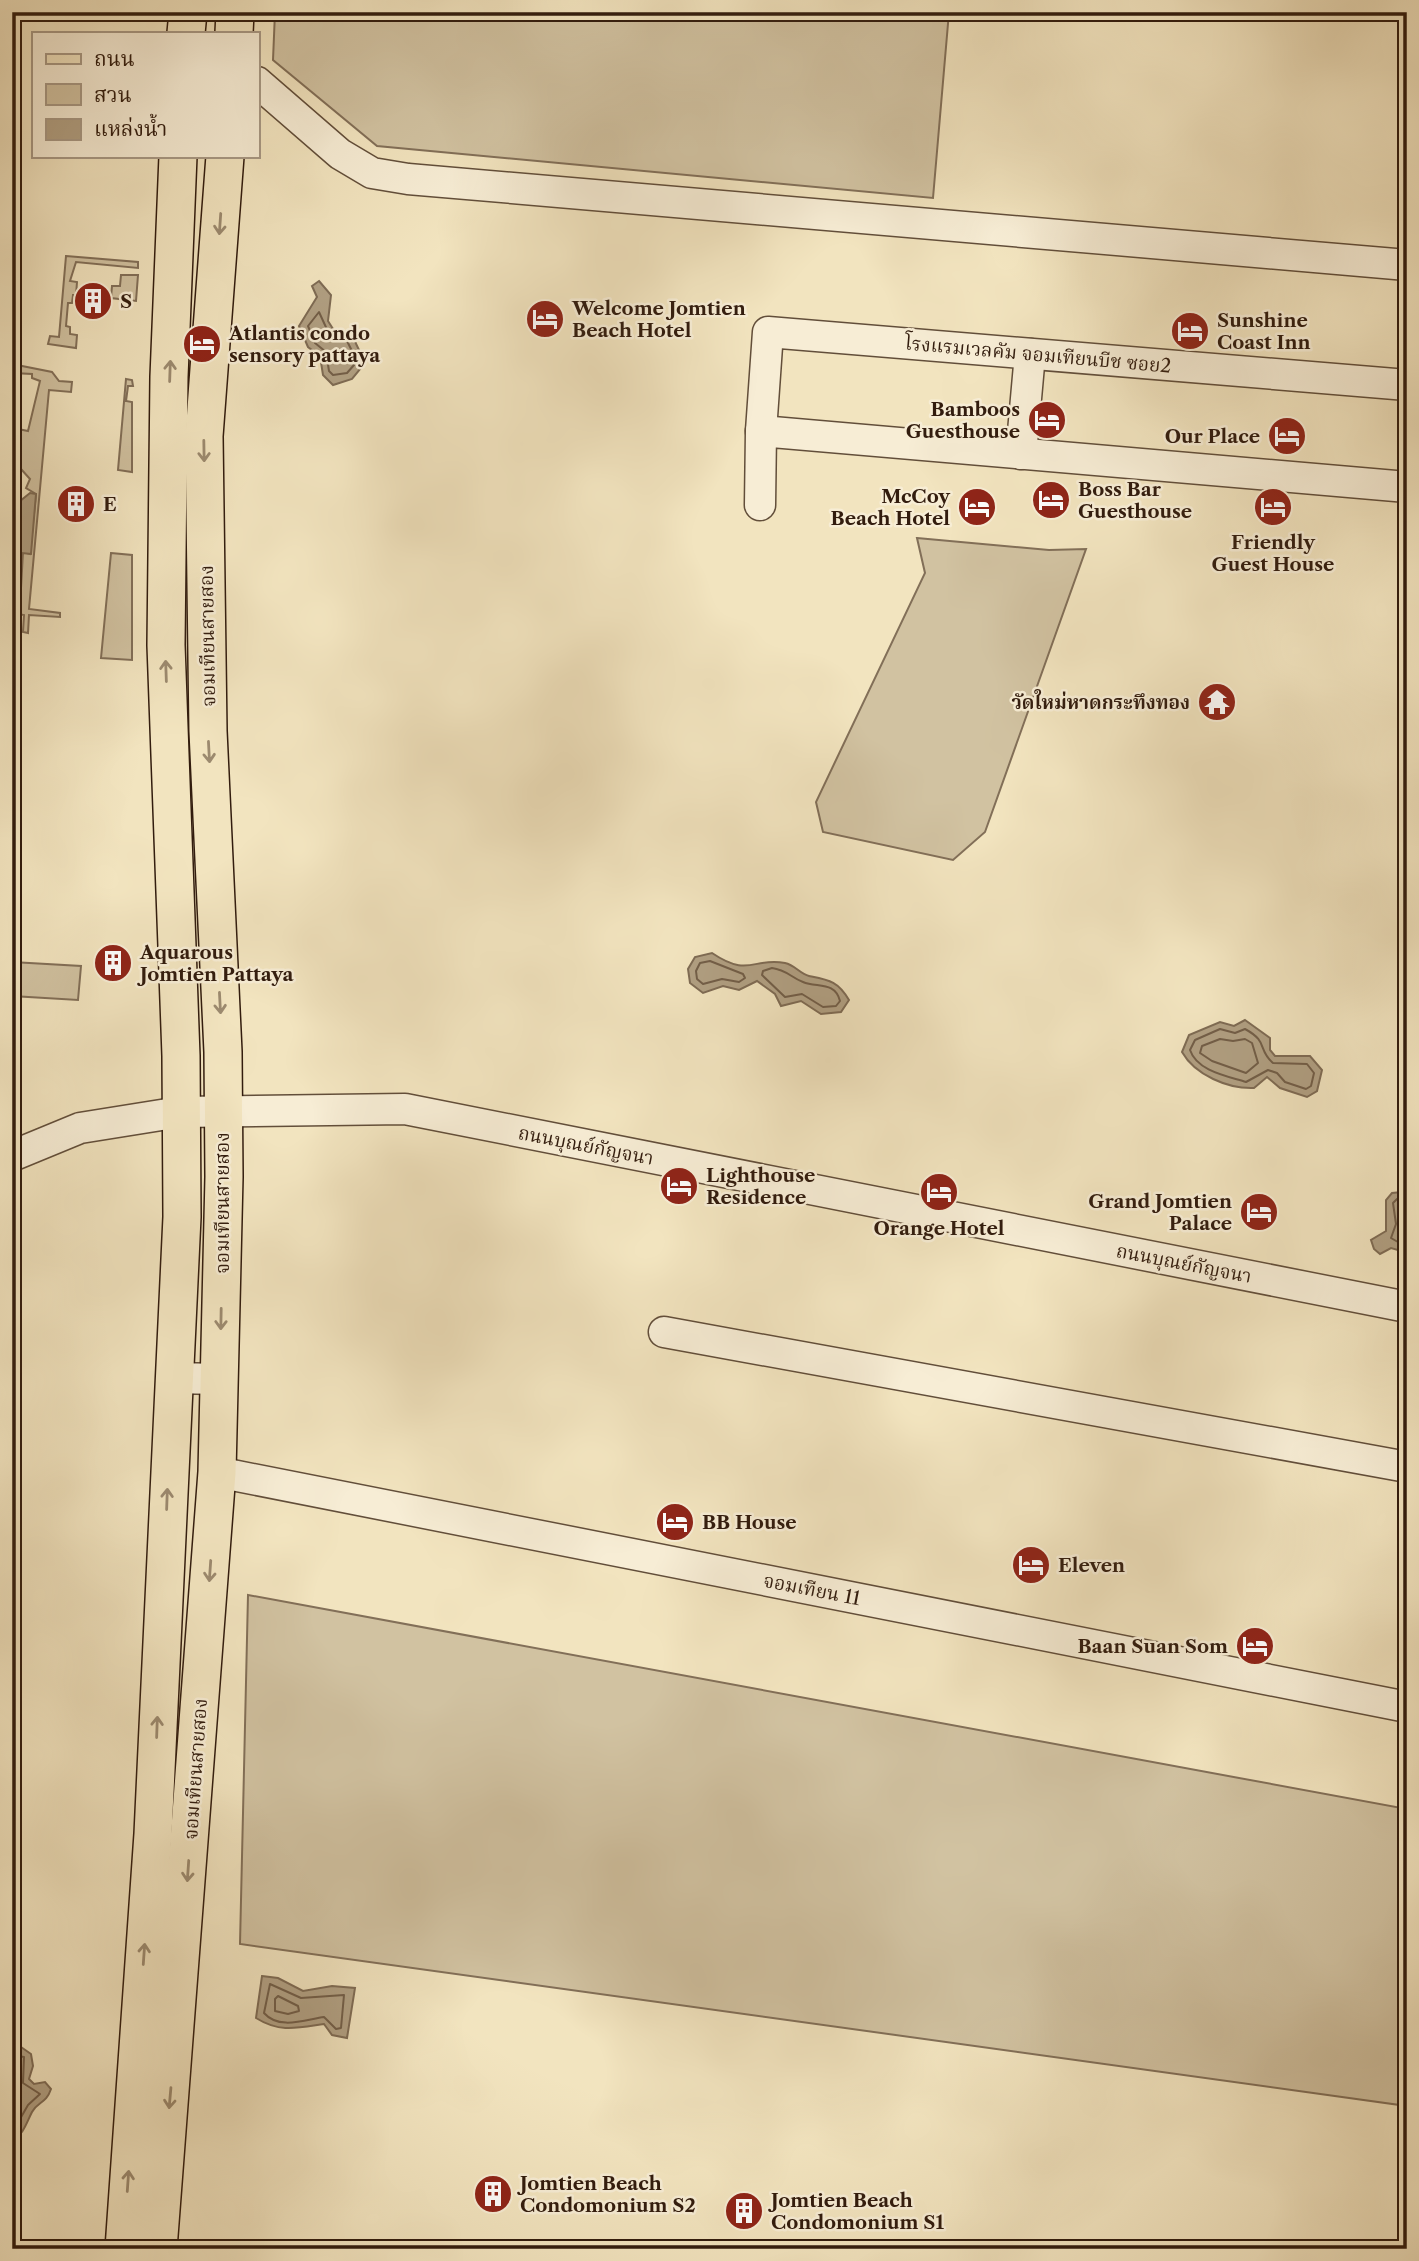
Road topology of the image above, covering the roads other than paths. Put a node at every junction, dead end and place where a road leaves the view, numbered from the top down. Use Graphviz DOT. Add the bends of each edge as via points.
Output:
graph roads {
  1 [pos="235,12"];
  2 [pos="186,13"];
  3 [pos="187,32"];
  4 [pos="234,32"];
  5 [pos="259,84"];
  6 [pos="178,158"];
  7 [pos="225,158"];
  8 [pos="1407,265"];
  9 [pos="1030,354"];
  10 [pos="1407,385"];
  11 [pos="761,432"];
  12 [pos="1021,454"];
  13 [pos="1407,487"];
  14 [pos="760,505"];
  15 [pos="180,1112"];
  16 [pos="223,1112"];
  17 [pos="12,1156"];
  18 [pos="1407,1307"];
  19 [pos="664,1332"];
  20 [pos="172,1378"];
  21 [pos="220,1379"];
  22 [pos="1407,1467"];
  23 [pos="218,1472"];
  24 [pos="1407,1707"];
  25 [pos="141,2242"];
  1 -- 4 [label="main road"];
  2 -- 3 [label="main road"];
  5 -- 8 [label="street" via="340,154 372,173 408,180"];
  15 -- 6 [label="main road, จอมเทียนสายสอง, one-way" via="166,645 169,377"];
  7 -- 16 [label="main road, จอมเทียนสายสอง, one-way" via="204,436 208,732"];
  9 -- 10 [label="street, โรงแรมเวลคัม จอมเทียนบีช ซอย2"];
  9 -- 11 [label="street, โรงแรมเวลคัม จอมเทียนบีช ซอย2" via="768,332"];
  9 -- 12 [label="street"];
  11 -- 12 [label="street"];
  11 -- 14 [label="street"];
  12 -- 13 [label="street"];
  15 -- 16 [label="street, ถนนบุณย์กัญจนา"];
  15 -- 17 [label="street, ถนนบุณย์กัญจนา" via="80,1128"];
  15 -- 20 [label="main road, จอมเทียนสายสอง" via="182,1216"];
  16 -- 18 [label="street, ถนนบุณย์กัญจนา" via="405,1109"];
  16 -- 21 [label="main road, จอมเทียนสายสอง, one-way"];
  19 -- 22 [label="street"];
  20 -- 21 [label="street"];
  25 -- 20 [label="main road, จอมเทียนสายสอง, one-way"];
  21 -- 23 [label="main road, จอมเทียนสายสอง"];
  23 -- 24 [label="street, จอมเทียน 11"];
  23 -- 25 [label="main road, จอมเทียนสายสอง, one-way"];
}
